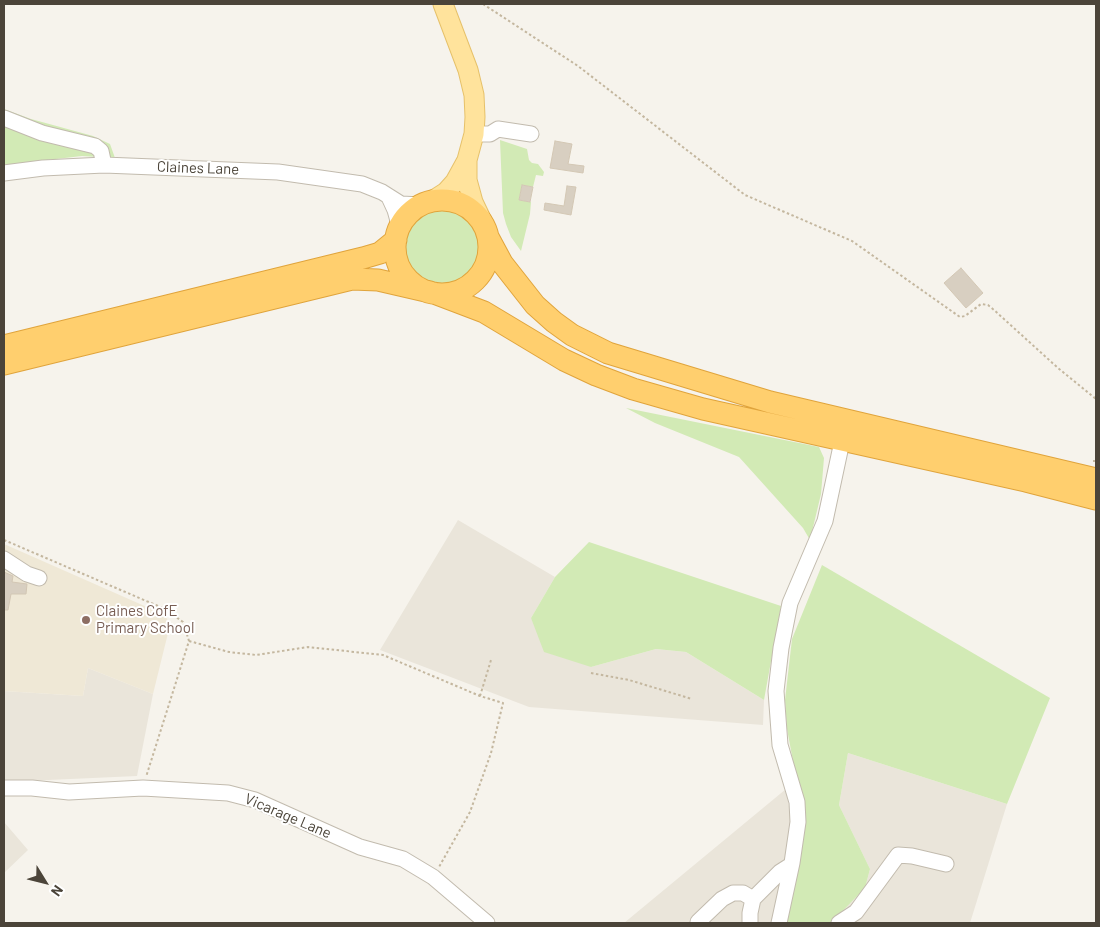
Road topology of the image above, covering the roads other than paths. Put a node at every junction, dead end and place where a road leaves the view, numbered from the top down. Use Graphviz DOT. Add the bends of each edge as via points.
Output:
graph roads {
  1 [pos="443,4"];
  2 [pos="4,118"];
  3 [pos="474,134"];
  4 [pos="531,134"];
  5 [pos="467,160"];
  6 [pos="104,165"];
  7 [pos="4,173"];
  8 [pos="389,197"];
  9 [pos="426,203"];
  10 [pos="486,231"];
  11 [pos="398,234"];
  12 [pos="432,293"];
  13 [pos="4,346"];
  14 [pos="4,364"];
  15 [pos="845,430"];
  16 [pos="1095,467"];
  17 [pos="1096,499"];
  18 [pos="4,560"];
  19 [pos="39,578"];
  20 [pos="4,788"];
  21 [pos="946,864"];
  22 [pos="791,866"];
  23 [pos="753,898"];
  24 [pos="698,922"];
  25 [pos="487,923"];
  26 [pos="750,923"];
  27 [pos="778,923"];
  28 [pos="839,923"];
  1 -- 3 [label="main road" via="470,78 474,95"];
  2 -- 6 [label="street" via="42,133 94,146 101,151"];
  3 -- 4 [label="street" via="490,134 498,129"];
  3 -- 5 [label="main road"];
  5 -- 9 [label="main road" via="446,192"];
  5 -- 10 [label="main road" via="469,193"];
  6 -- 7 [label="street, Claines Lane"];
  6 -- 8 [label="street, Claines Lane" via="278,172 362,184"];
  8 -- 9 [label="street, Claines Lane" via="410,206"];
  8 -- 11 [label="street" via="395,210"];
  9 -- 10 [label="highway" via="449,201 465,206 476,214"];
  9 -- 11 [label="highway" via="408,215"];
  10 -- 12 [label="highway" via="489,250 479,276 456,292"];
  10 -- 15 [label="highway" via="502,263 535,304 572,335 601,350"];
  11 -- 12 [label="highway" via="396,254 400,267 418,287"];
  11 -- 13 [label="highway" via="380,253 363,258"];
  12 -- 14 [label="highway" via="378,280 352,279"];
  12 -- 15 [label="highway" via="484,312 564,360 615,383 702,409"];
  15 -- 16 [label="highway"];
  15 -- 17 [label="highway"];
  15 -- 22 [label="street" via="824,521 790,603 781,648 776,691 780,745 797,802 798,822"];
  18 -- 19 [label="street"];
  20 -- 25 [label="street, Vicarage Lane" via="69,792 143,788 228,793 255,800 360,847 403,859 433,877"];
  21 -- 28 [label="street" via="898,855 856,912"];
  22 -- 23 [label="street"];
  22 -- 27 [label="street"];
  23 -- 24 [label="street" via="733,893"];
  23 -- 26 [label="street"];
}
